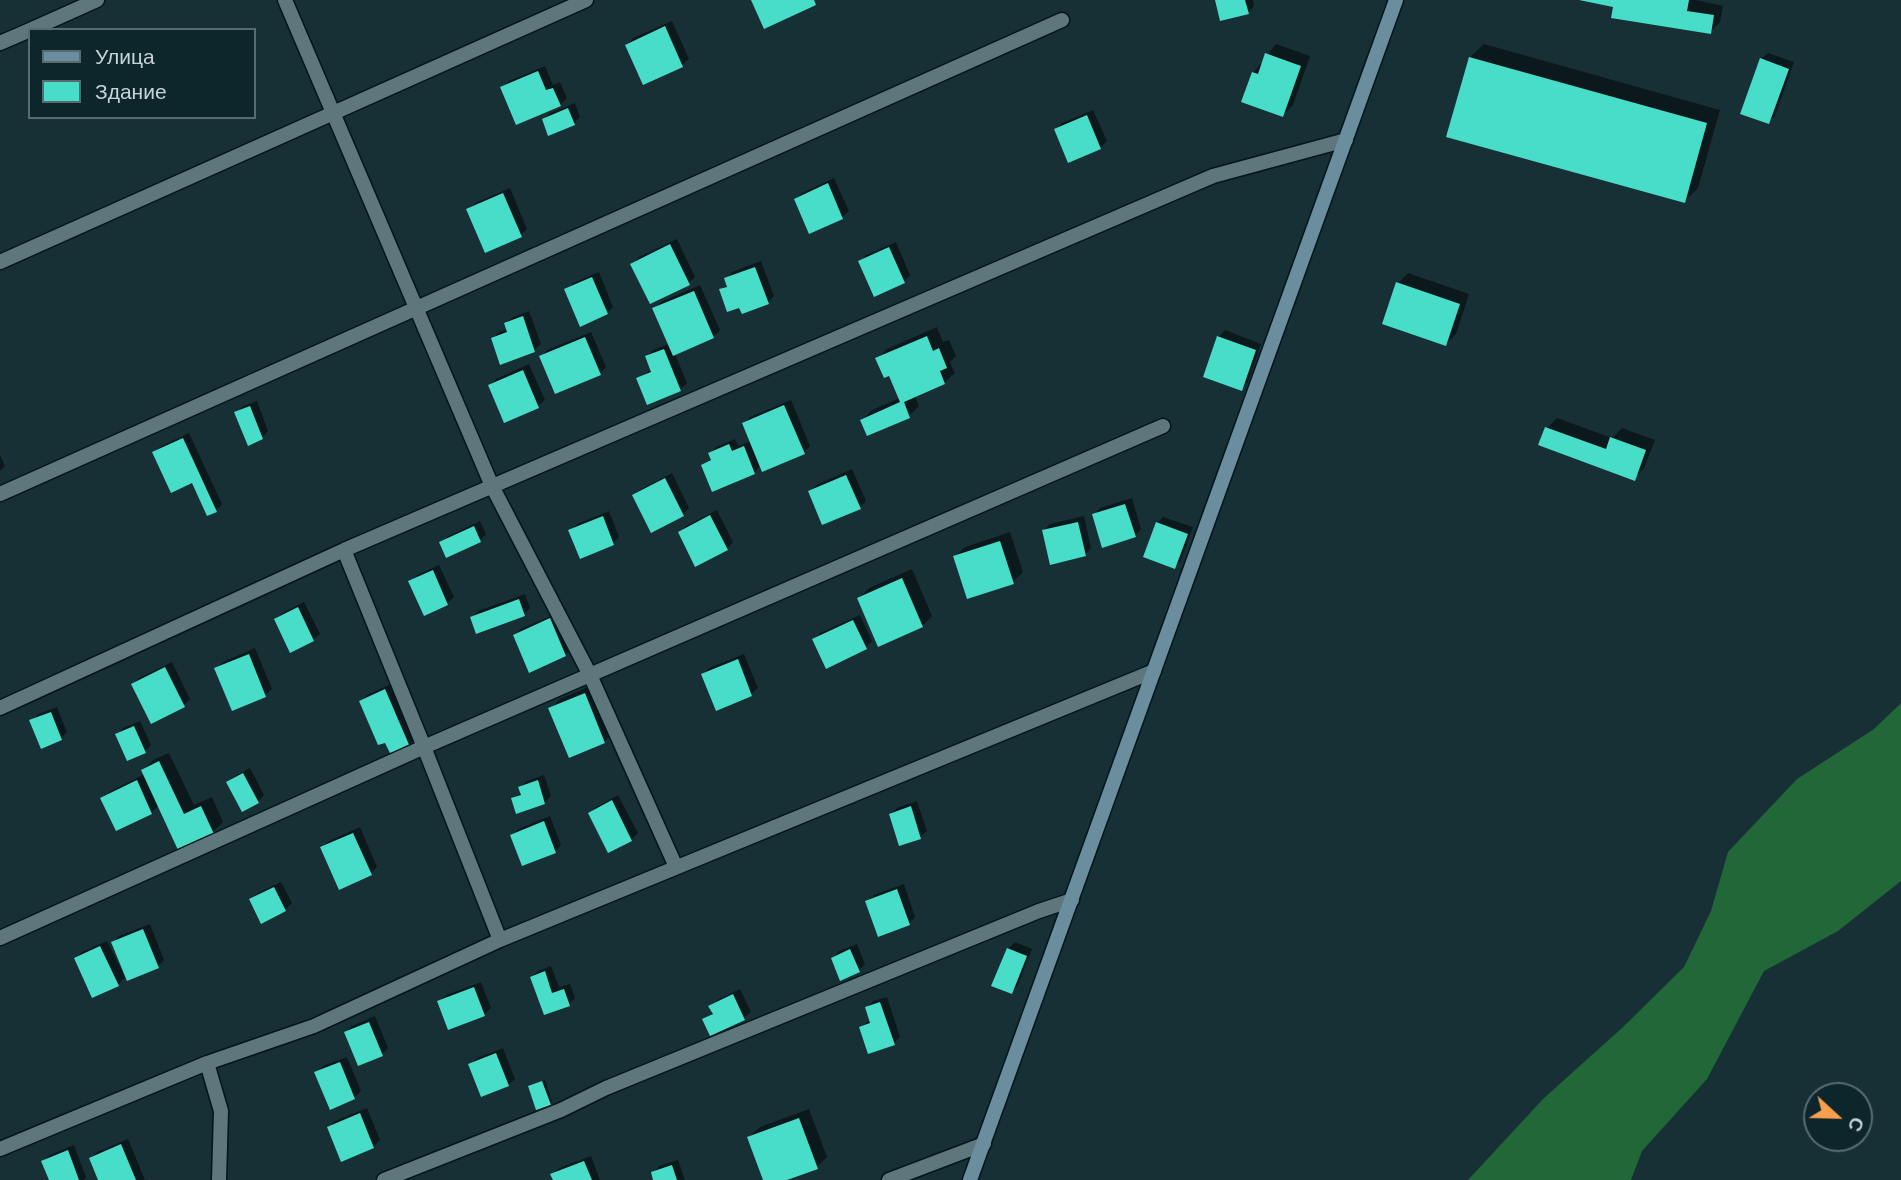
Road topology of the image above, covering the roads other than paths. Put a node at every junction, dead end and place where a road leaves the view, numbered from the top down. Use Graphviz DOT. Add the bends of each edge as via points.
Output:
graph roads {
  1 [pos="97,0"];
  2 [pos="285,0"];
  3 [pos="586,0"];
  4 [pos="1396,0"];
  5 [pos="1062,20"];
  6 [pos="34,28"];
  7 [pos="28,31"];
  8 [pos="0,43"];
  9 [pos="333,112"];
  10 [pos="1346,140"];
  11 [pos="0,262"];
  12 [pos="417,309"];
  13 [pos="1163,426"];
  14 [pos="492,486"];
  15 [pos="0,494"];
  16 [pos="344,550"];
  17 [pos="1154,671"];
  18 [pos="590,675"];
  19 [pos="0,708"];
  20 [pos="424,747"];
  21 [pos="676,867"];
  22 [pos="1072,900"];
  23 [pos="0,937"];
  24 [pos="500,940"];
  25 [pos="207,1063"];
  26 [pos="984,1144"];
  27 [pos="0,1149"];
  28 [pos="219,1180"];
  29 [pos="384,1180"];
  30 [pos="889,1180"];
  31 [pos="971,1180"];
  1 -- 6 [label="street"];
  2 -- 9 [label="street"];
  3 -- 9 [label="street"];
  4 -- 10 [label="street"];
  5 -- 12 [label="street"];
  7 -- 8 [label="street"];
  9 -- 11 [label="street"];
  9 -- 12 [label="street"];
  10 -- 14 [label="street" via="1213,176"];
  10 -- 17 [label="street"];
  12 -- 14 [label="street"];
  12 -- 15 [label="street"];
  13 -- 18 [label="street"];
  14 -- 16 [label="street"];
  14 -- 18 [label="street"];
  16 -- 19 [label="street"];
  16 -- 20 [label="street"];
  17 -- 21 [label="street"];
  17 -- 22 [label="street"];
  18 -- 20 [label="street"];
  18 -- 21 [label="street"];
  20 -- 23 [label="street"];
  20 -- 24 [label="street"];
  21 -- 24 [label="street"];
  22 -- 26 [label="street"];
  22 -- 29 [label="street"];
  24 -- 25 [label="street" via="314,1026"];
  25 -- 27 [label="street"];
  25 -- 28 [label="street" via="221,1111"];
  26 -- 30 [label="street"];
  26 -- 31 [label="street"];
}
